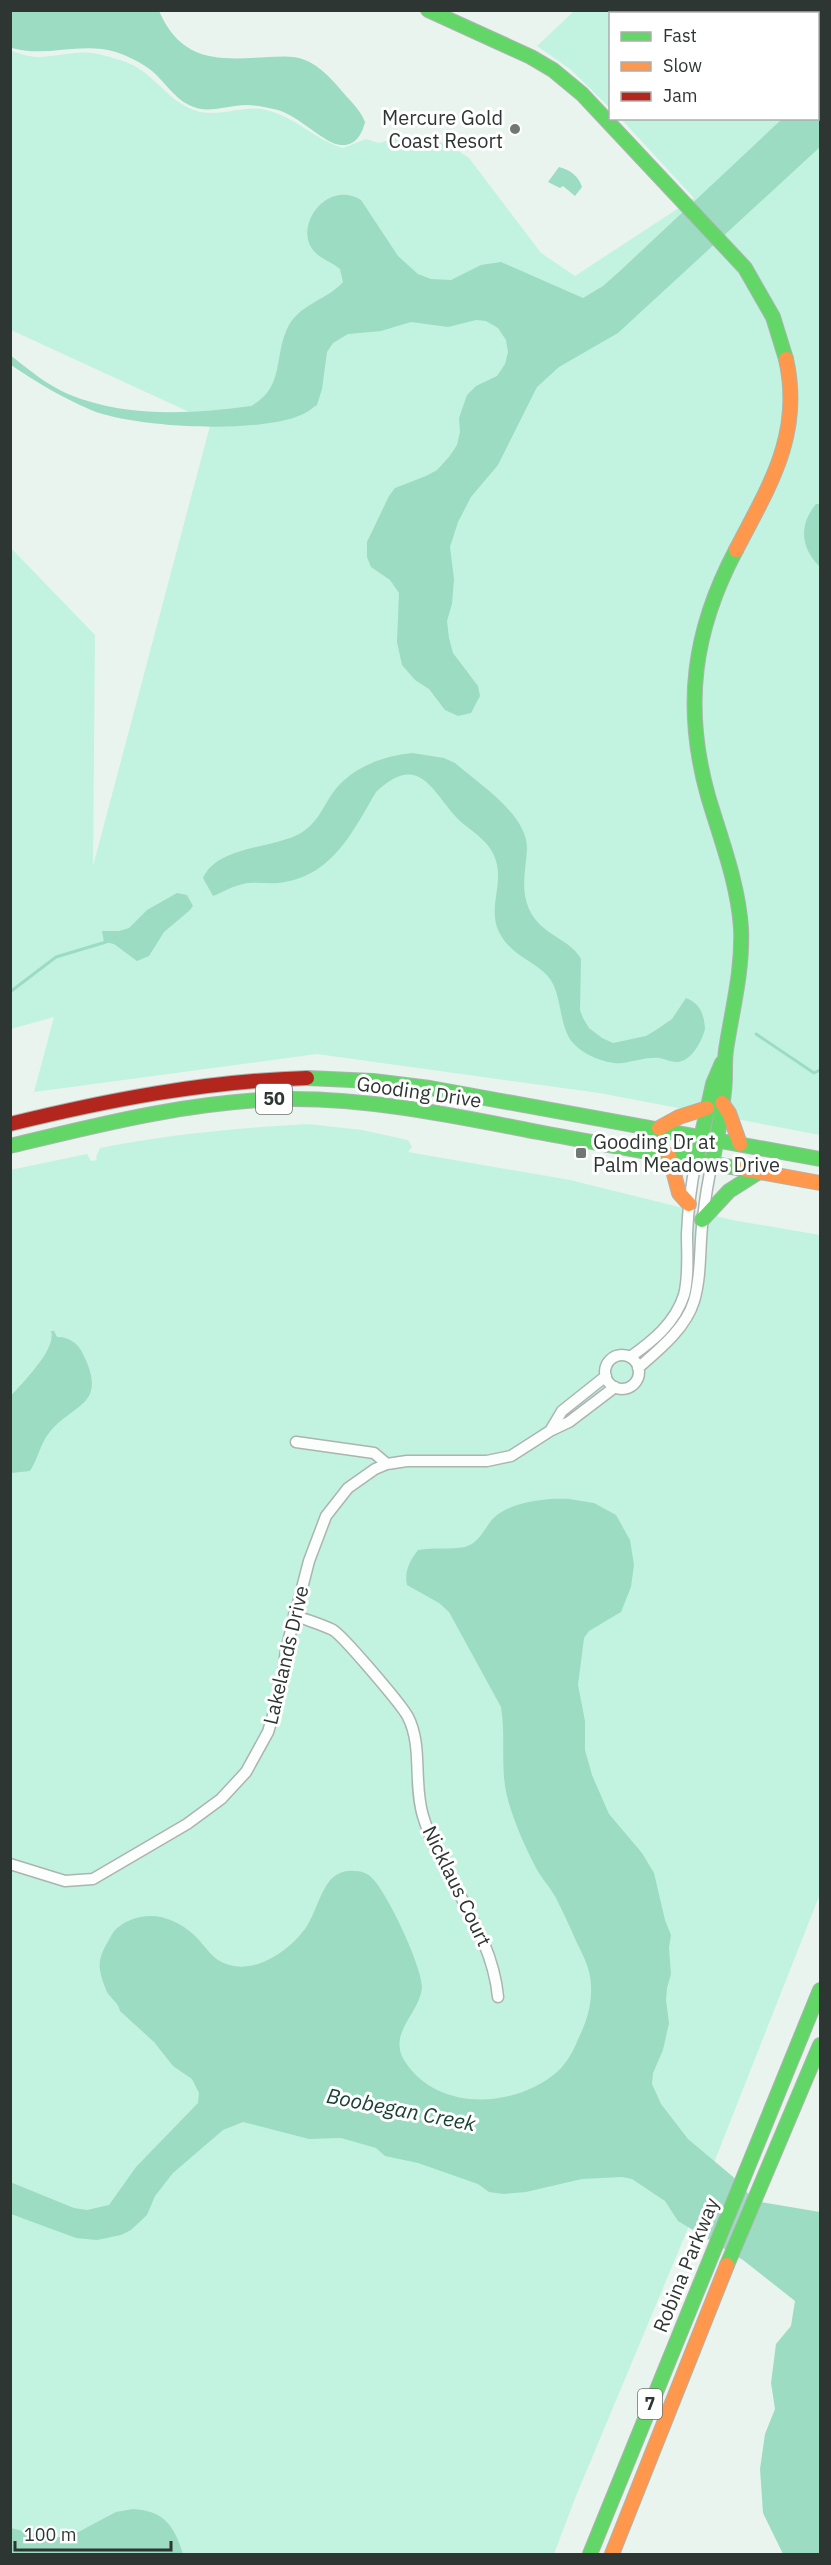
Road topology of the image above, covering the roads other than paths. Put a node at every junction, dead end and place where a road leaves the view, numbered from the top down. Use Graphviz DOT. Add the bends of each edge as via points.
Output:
graph roads {
  1 [pos="428,10"];
  2 [pos="726,1054"];
  3 [pos="722,1103"];
  4 [pos="707,1108"];
  5 [pos="10,1124"];
  6 [pos="659,1128"];
  7 [pos="701,1137"];
  8 [pos="716,1139"];
  9 [pos="740,1144"];
  10 [pos="10,1146"];
  11 [pos="669,1155"];
  12 [pos="820,1159"];
  13 [pos="696,1161"];
  14 [pos="712,1163"];
  15 [pos="759,1172"];
  16 [pos="820,1183"];
  17 [pos="689,1204"];
  18 [pos="702,1220"];
  19 [pos="630,1358"];
  20 [pos="638,1368"];
  21 [pos="606,1376"];
  22 [pos="615,1387"];
  23 [pos="549,1431"];
  24 [pos="296,1442"];
  25 [pos="387,1464"];
  26 [pos="294,1616"];
  27 [pos="10,1864"];
  28 [pos="820,1990"];
  29 [pos="498,1997"];
  30 [pos="820,2045"];
  31 [pos="590,2554"];
  32 [pos="612,2554"];
  1 -- 2 [label="main road" via="531,57 582,94 760,288 786,353 790,416 784,449 774,478 726,563 709,605 693,686 699,758 734,877 740,915 741,954"];
  2 -- 3 [label="main road"];
  2 -- 4 [label="main road"];
  3 -- 8 [label="main road"];
  3 -- 9 [label="main road"];
  4 -- 6 [label="main road"];
  4 -- 7 [label="main road"];
  5 -- 6 [label="main road, Gooding Drive / 50" via="190,1087 316,1078 416,1086"];
  6 -- 7 [label="main road, Gooding Drive / 50"];
  7 -- 8 [label="main road, Gooding Drive / 50"];
  7 -- 13 [label="main road"];
  8 -- 9 [label="main road, Gooding Drive / 50"];
  8 -- 14 [label="main road"];
  9 -- 12 [label="main road, Gooding Drive / 50"];
  10 -- 11 [label="main road, Gooding Drive / 50" via="211,1104 289,1099 339,1100 412,1109"];
  11 -- 13 [label="main road, Gooding Drive / 50"];
  11 -- 17 [label="main road" via="679,1193"];
  13 -- 14 [label="main road, Gooding Drive / 50"];
  13 -- 17 [label="street"];
  14 -- 15 [label="main road, Gooding Drive / 50"];
  14 -- 18 [label="street"];
  15 -- 16 [label="main road, Gooding Drive / 50"];
  15 -- 18 [label="main road" via="729,1191"];
  17 -- 19 [label="street" via="684,1295 656,1339"];
  18 -- 20 [label="street" via="693,1303 679,1328"];
  19 -- 20 [label="street"];
  19 -- 21 [label="street" via="621,1355 612,1359 606,1366"];
  20 -- 22 [label="street" via="634,1383 625,1389"];
  21 -- 22 [label="street"];
  21 -- 23 [label="street" via="562,1411"];
  22 -- 23 [label="street" via="569,1422"];
  23 -- 25 [label="street, Lakelands Drive" via="511,1456 487,1461"];
  24 -- 25 [label="street" via="374,1453"];
  25 -- 26 [label="street, Lakelands Drive" via="348,1488 326,1516"];
  26 -- 27 [label="street, Lakelands Drive" via="281,1689 268,1732 246,1772 221,1799 187,1824 93,1878 65,1881"];
  26 -- 29 [label="street, Nicklaus Court" via="333,1631 408,1717 416,1749 423,1816 489,1952"];
  28 -- 31 [label="main road, Robina Parkway / 7"];
  30 -- 32 [label="main road, Robina Parkway / 7"];
}
